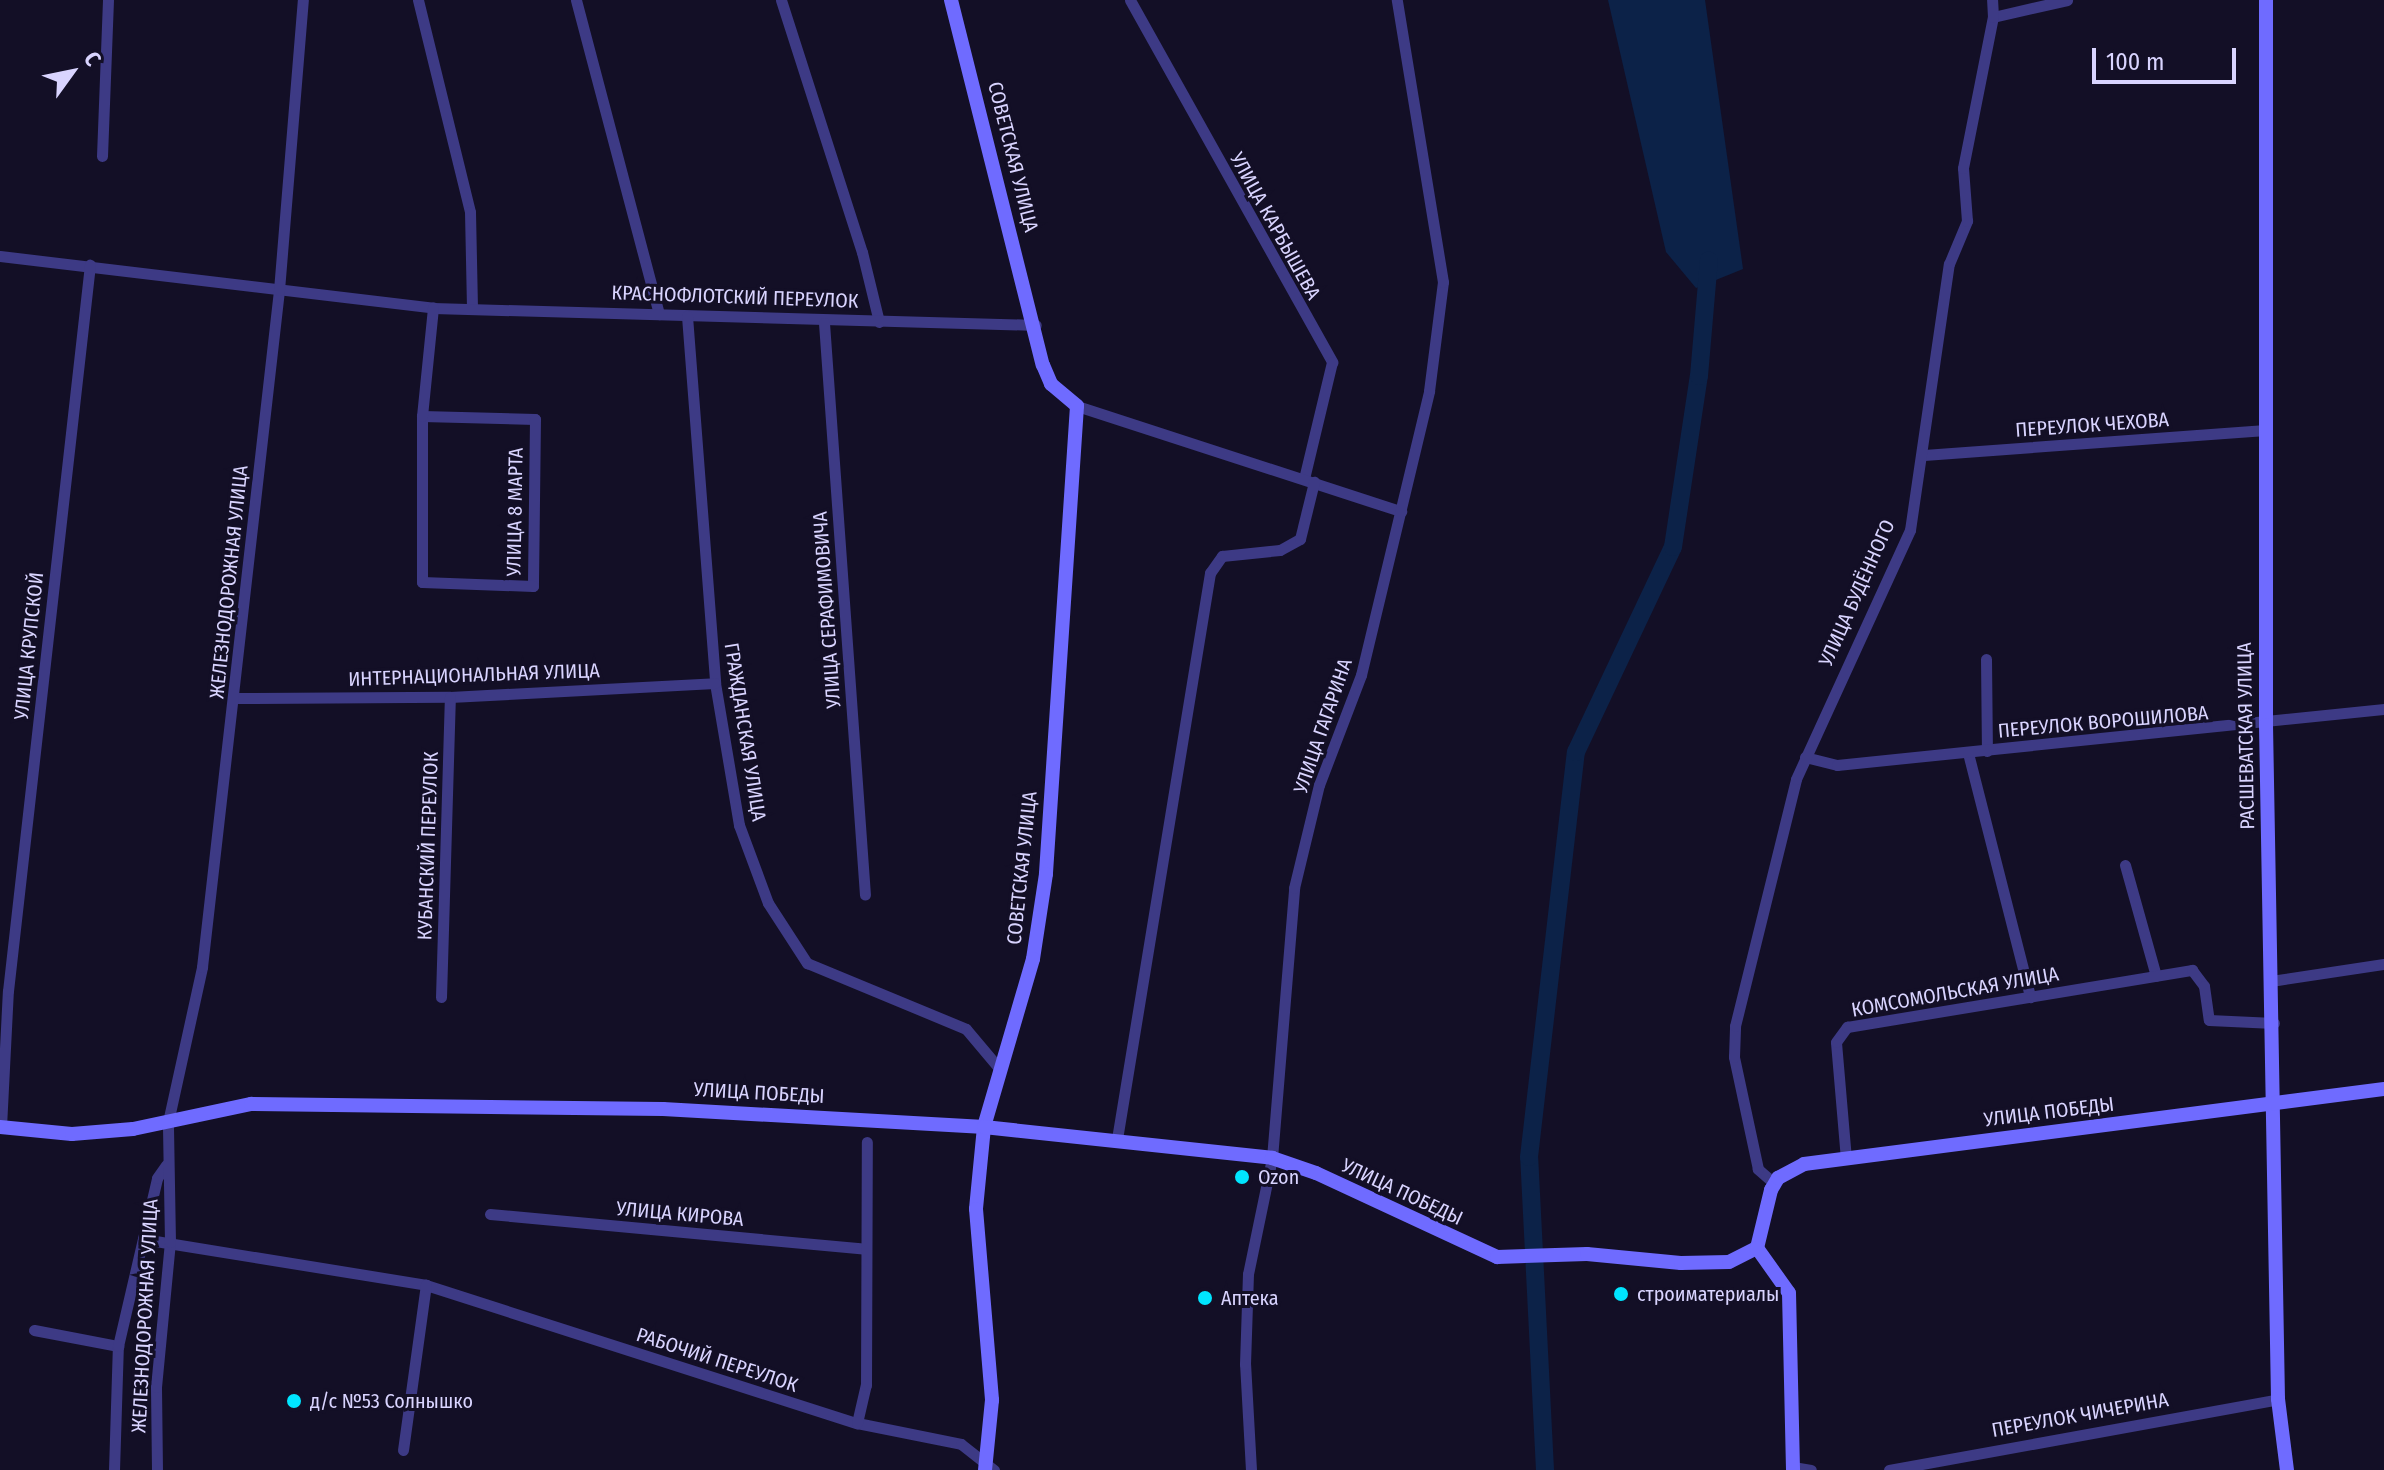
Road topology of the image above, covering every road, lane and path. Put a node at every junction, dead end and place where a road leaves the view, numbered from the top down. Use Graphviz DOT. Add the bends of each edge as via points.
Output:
graph roads {
  1 [pos="108,0"];
  2 [pos="303,0"];
  3 [pos="418,0"];
  4 [pos="576,0"];
  5 [pos="781,0"];
  6 [pos="951,0"];
  7 [pos="1130,0"];
  8 [pos="1397,0"];
  9 [pos="1992,0"];
  10 [pos="2067,0"];
  11 [pos="2266,0"];
  12 [pos="1993,17"];
  13 [pos="102,156"];
  14 [pos="0,256"];
  15 [pos="90,265"];
  16 [pos="279,290"];
  17 [pos="472,307"];
  18 [pos="433,308"];
  19 [pos="659,314"];
  20 [pos="687,316"];
  21 [pos="879,322"];
  22 [pos="824,323"];
  23 [pos="1036,325"];
  24 [pos="1077,406"];
  25 [pos="422,416"];
  26 [pos="2262,430"];
  27 [pos="1924,455"];
  28 [pos="1309,481"];
  29 [pos="1401,511"];
  30 [pos="1986,659"];
  31 [pos="715,683"];
  32 [pos="450,697"];
  33 [pos="234,698"];
  34 [pos="2384,709"];
  35 [pos="2266,725"];
  36 [pos="1987,751"];
  37 [pos="1968,753"];
  38 [pos="1805,757"];
  39 [pos="2125,865"];
  40 [pos="865,895"];
  41 [pos="2384,964"];
  42 [pos="2156,976"];
  43 [pos="2271,981"];
  44 [pos="441,997"];
  45 [pos="2030,997"];
  46 [pos="2274,1023"];
  47 [pos="998,1067"];
  48 [pos="2384,1089"];
  49 [pos="2272,1106"];
  50 [pos="168,1122"];
  51 [pos="1,1127"];
  52 [pos="984,1127"];
  53 [pos="1117,1139"];
  54 [pos="867,1142"];
  55 [pos="1272,1158"];
  56 [pos="1846,1159"];
  57 [pos="166,1164"];
  58 [pos="1775,1184"];
  59 [pos="490,1214"];
  60 [pos="143,1239"];
  61 [pos="170,1242"];
  62 [pos="1757,1248"];
  63 [pos="865,1249"];
  64 [pos="426,1285"];
  65 [pos="34,1330"];
  66 [pos="118,1346"];
  67 [pos="2278,1399"];
  68 [pos="857,1423"];
  69 [pos="403,1450"];
  70 [pos="988,1466"];
  71 [pos="1793,1468"];
  72 [pos="114,1470"];
  73 [pos="157,1470"];
  74 [pos="1251,1470"];
  75 [pos="1811,1470"];
  76 [pos="1889,1470"];
  77 [pos="2287,1470"];
  1 -- 13 [label="street"];
  2 -- 16 [label="street, ЖЕЛЕЗНОДОРОЖНАЯ УЛИЦА"];
  3 -- 17 [label="street" via="470,212"];
  4 -- 19 [label="street"];
  5 -- 21 [label="street" via="862,252"];
  6 -- 23 [label="street, СОВЕТСКАЯ УЛИЦА"];
  7 -- 28 [label="street, УЛИЦА КАРБЫШЕВА" via="1332,362"];
  8 -- 29 [label="street, УЛИЦА ГАГАРИНА" via="1443,282 1429,391"];
  9 -- 12 [label="street, УЛИЦА БУДЁННОГО"];
  10 -- 12 [label="street"];
  11 -- 26 [label="street, РАСШЕВАТСКАЯ УЛИЦА"];
  12 -- 27 [label="street, УЛИЦА БУДЁННОГО" via="1963,168 1967,221 1949,264"];
  14 -- 15 [label="street, КРАСНОФЛОТСКИЙ ПЕРЕУЛОК"];
  15 -- 16 [label="street, КРАСНОФЛОТСКИЙ ПЕРЕУЛОК"];
  15 -- 51 [label="street, УЛИЦА КРУПСКОЙ" via="8,991"];
  16 -- 18 [label="street, КРАСНОФЛОТСКИЙ ПЕРЕУЛОК"];
  16 -- 33 [label="street, ЖЕЛЕЗНОДОРОЖНАЯ УЛИЦА"];
  17 -- 18 [label="street, КРАСНОФЛОТСКИЙ ПЕРЕУЛОК"];
  17 -- 19 [label="street, КРАСНОФЛОТСКИЙ ПЕРЕУЛОК"];
  18 -- 25 [label="street, УЛИЦА 8 МАРТА"];
  19 -- 20 [label="street, КРАСНОФЛОТСКИЙ ПЕРЕУЛОК"];
  20 -- 22 [label="street, КРАСНОФЛОТСКИЙ ПЕРЕУЛОК"];
  20 -- 31 [label="street, ГРАЖДАНСКАЯ УЛИЦА"];
  21 -- 22 [label="street, КРАСНОФЛОТСКИЙ ПЕРЕУЛОК"];
  21 -- 23 [label="street, КРАСНОФЛОТСКИЙ ПЕРЕУЛОК"];
  22 -- 40 [label="street, УЛИЦА СЕРАФИМОВИЧА"];
  23 -- 24 [label="street" via="1051,384"];
  24 -- 28 [label="street"];
  24 -- 47 [label="street, СОВЕТСКАЯ УЛИЦА" via="1046,874 1033,959 1012,1039"];
  25 -- 25 [label="street, УЛИЦА 8 МАРТА" via="535,419 533,586 422,582"];
  26 -- 27 [label="street, ПЕРЕУЛОК ЧЕХОВА"];
  26 -- 35 [label="street, РАСШЕВАТСКАЯ УЛИЦА"];
  27 -- 38 [label="street, УЛИЦА БУДЁННОГО" via="1910,530"];
  28 -- 29 [label="street"];
  28 -- 53 [label="street, УЛИЦА КАРБЫШЕВА" via="1300,539 1280,550 1222,556 1210,573"];
  29 -- 55 [label="street, УЛИЦА ГАГАРИНА" via="1361,675 1319,785 1294,888"];
  30 -- 36 [label="street"];
  31 -- 32 [label="street, ИНТЕРНАЦИОНАЛЬНАЯ УЛИЦА"];
  31 -- 47 [label="street, ГРАЖДАНСКАЯ УЛИЦА" via="739,825 768,903 807,963 966,1029"];
  32 -- 33 [label="street, ИНТЕРНАЦИОНАЛЬНАЯ УЛИЦА"];
  32 -- 44 [label="street, КУБАНСКИЙ ПЕРЕУЛОК"];
  33 -- 50 [label="street, ЖЕЛЕЗНОДОРОЖНАЯ УЛИЦА" via="202,967"];
  34 -- 35 [label="street, ПЕРЕУЛОК ВОРОШИЛОВА"];
  35 -- 36 [label="street, ПЕРЕУЛОК ВОРОШИЛОВА"];
  35 -- 43 [label="street, РАСШЕВАТСКАЯ УЛИЦА"];
  36 -- 37 [label="street, ПЕРЕУЛОК ВОРОШИЛОВА"];
  37 -- 38 [label="street, ПЕРЕУЛОК ВОРОШИЛОВА" via="1837,765"];
  37 -- 45 [label="street"];
  38 -- 58 [label="street, УЛИЦА БУДЁННОГО" via="1735,1026 1734,1057 1758,1169"];
  39 -- 42 [label="street"];
  41 -- 43 [label="street"];
  42 -- 45 [label="street, КОМСОМОЛЬСКАЯ УЛИЦА"];
  42 -- 46 [label="street, КОМСОМОЛЬСКАЯ УЛИЦА" via="2192,970 2201,976 2209,1020"];
  43 -- 46 [label="street, РАСШЕВАТСКАЯ УЛИЦА"];
  45 -- 56 [label="street, КОМСОМОЛЬСКАЯ УЛИЦА" via="1847,1027 1837,1034"];
  46 -- 49 [label="street, РАСШЕВАТСКАЯ УЛИЦА"];
  47 -- 52 [label="street, СОВЕТСКАЯ УЛИЦА"];
  48 -- 49 [label="street, УЛИЦА ПОБЕДЫ"];
  49 -- 56 [label="street, УЛИЦА ПОБЕДЫ"];
  49 -- 67 [label="street, РАСШЕВАТСКАЯ УЛИЦА"];
  50 -- 51 [label="street, УЛИЦА ПОБЕДЫ" via="72,1134"];
  50 -- 52 [label="street, УЛИЦА ПОБЕДЫ" via="251,1104 663,1109"];
  50 -- 57 [label="street, ЖЕЛЕЗНОДОРОЖНАЯ УЛИЦА"];
  52 -- 53 [label="street, УЛИЦА ПОБЕДЫ"];
  52 -- 70 [label="street, СОВЕТСКАЯ УЛИЦА" via="976,1209 992,1400"];
  53 -- 55 [label="street, УЛИЦА ПОБЕДЫ"];
  54 -- 63 [label="street"];
  55 -- 62 [label="street, УЛИЦА ПОБЕДЫ" via="1497,1257 1587,1254 1729,1262"];
  55 -- 74 [label="street, УЛИЦА ГАГАРИНА" via="1248,1274 1245,1364"];
  56 -- 58 [label="street, УЛИЦА ПОБЕДЫ" via="1804,1164"];
  57 -- 60 [label="street, ЖЕЛЕЗНОДОРОЖНАЯ УЛИЦА" via="157,1178"];
  57 -- 61 [label="street, ЖЕЛЕЗНОДОРОЖНАЯ УЛИЦА"];
  58 -- 62 [label="street"];
  59 -- 63 [label="street, УЛИЦА КИРОВА"];
  60 -- 61 [label="street, РАБОЧИЙ ПЕРЕУЛОК"];
  60 -- 66 [label="street, ЖЕЛЕЗНОДОРОЖНАЯ УЛИЦА"];
  61 -- 64 [label="street, РАБОЧИЙ ПЕРЕУЛОК"];
  61 -- 73 [label="street, ЖЕЛЕЗНОДОРОЖНАЯ УЛИЦА" via="156,1387"];
  62 -- 71 [label="street" via="1789,1293"];
  63 -- 68 [label="street" via="866,1385"];
  64 -- 68 [label="street, РАБОЧИЙ ПЕРЕУЛОК"];
  64 -- 69 [label="street"];
  65 -- 66 [label="street"];
  66 -- 72 [label="street, ЖЕЛЕЗНОДОРОЖНАЯ УЛИЦА"];
  67 -- 76 [label="street, ПЕРЕУЛОК ЧИЧЕРИНА"];
  67 -- 77 [label="street, РАСШЕВАТСКАЯ УЛИЦА"];
  68 -- 70 [label="street, РАБОЧИЙ ПЕРЕУЛОК" via="961,1444"];
  71 -- 75 [label="street"];
}
